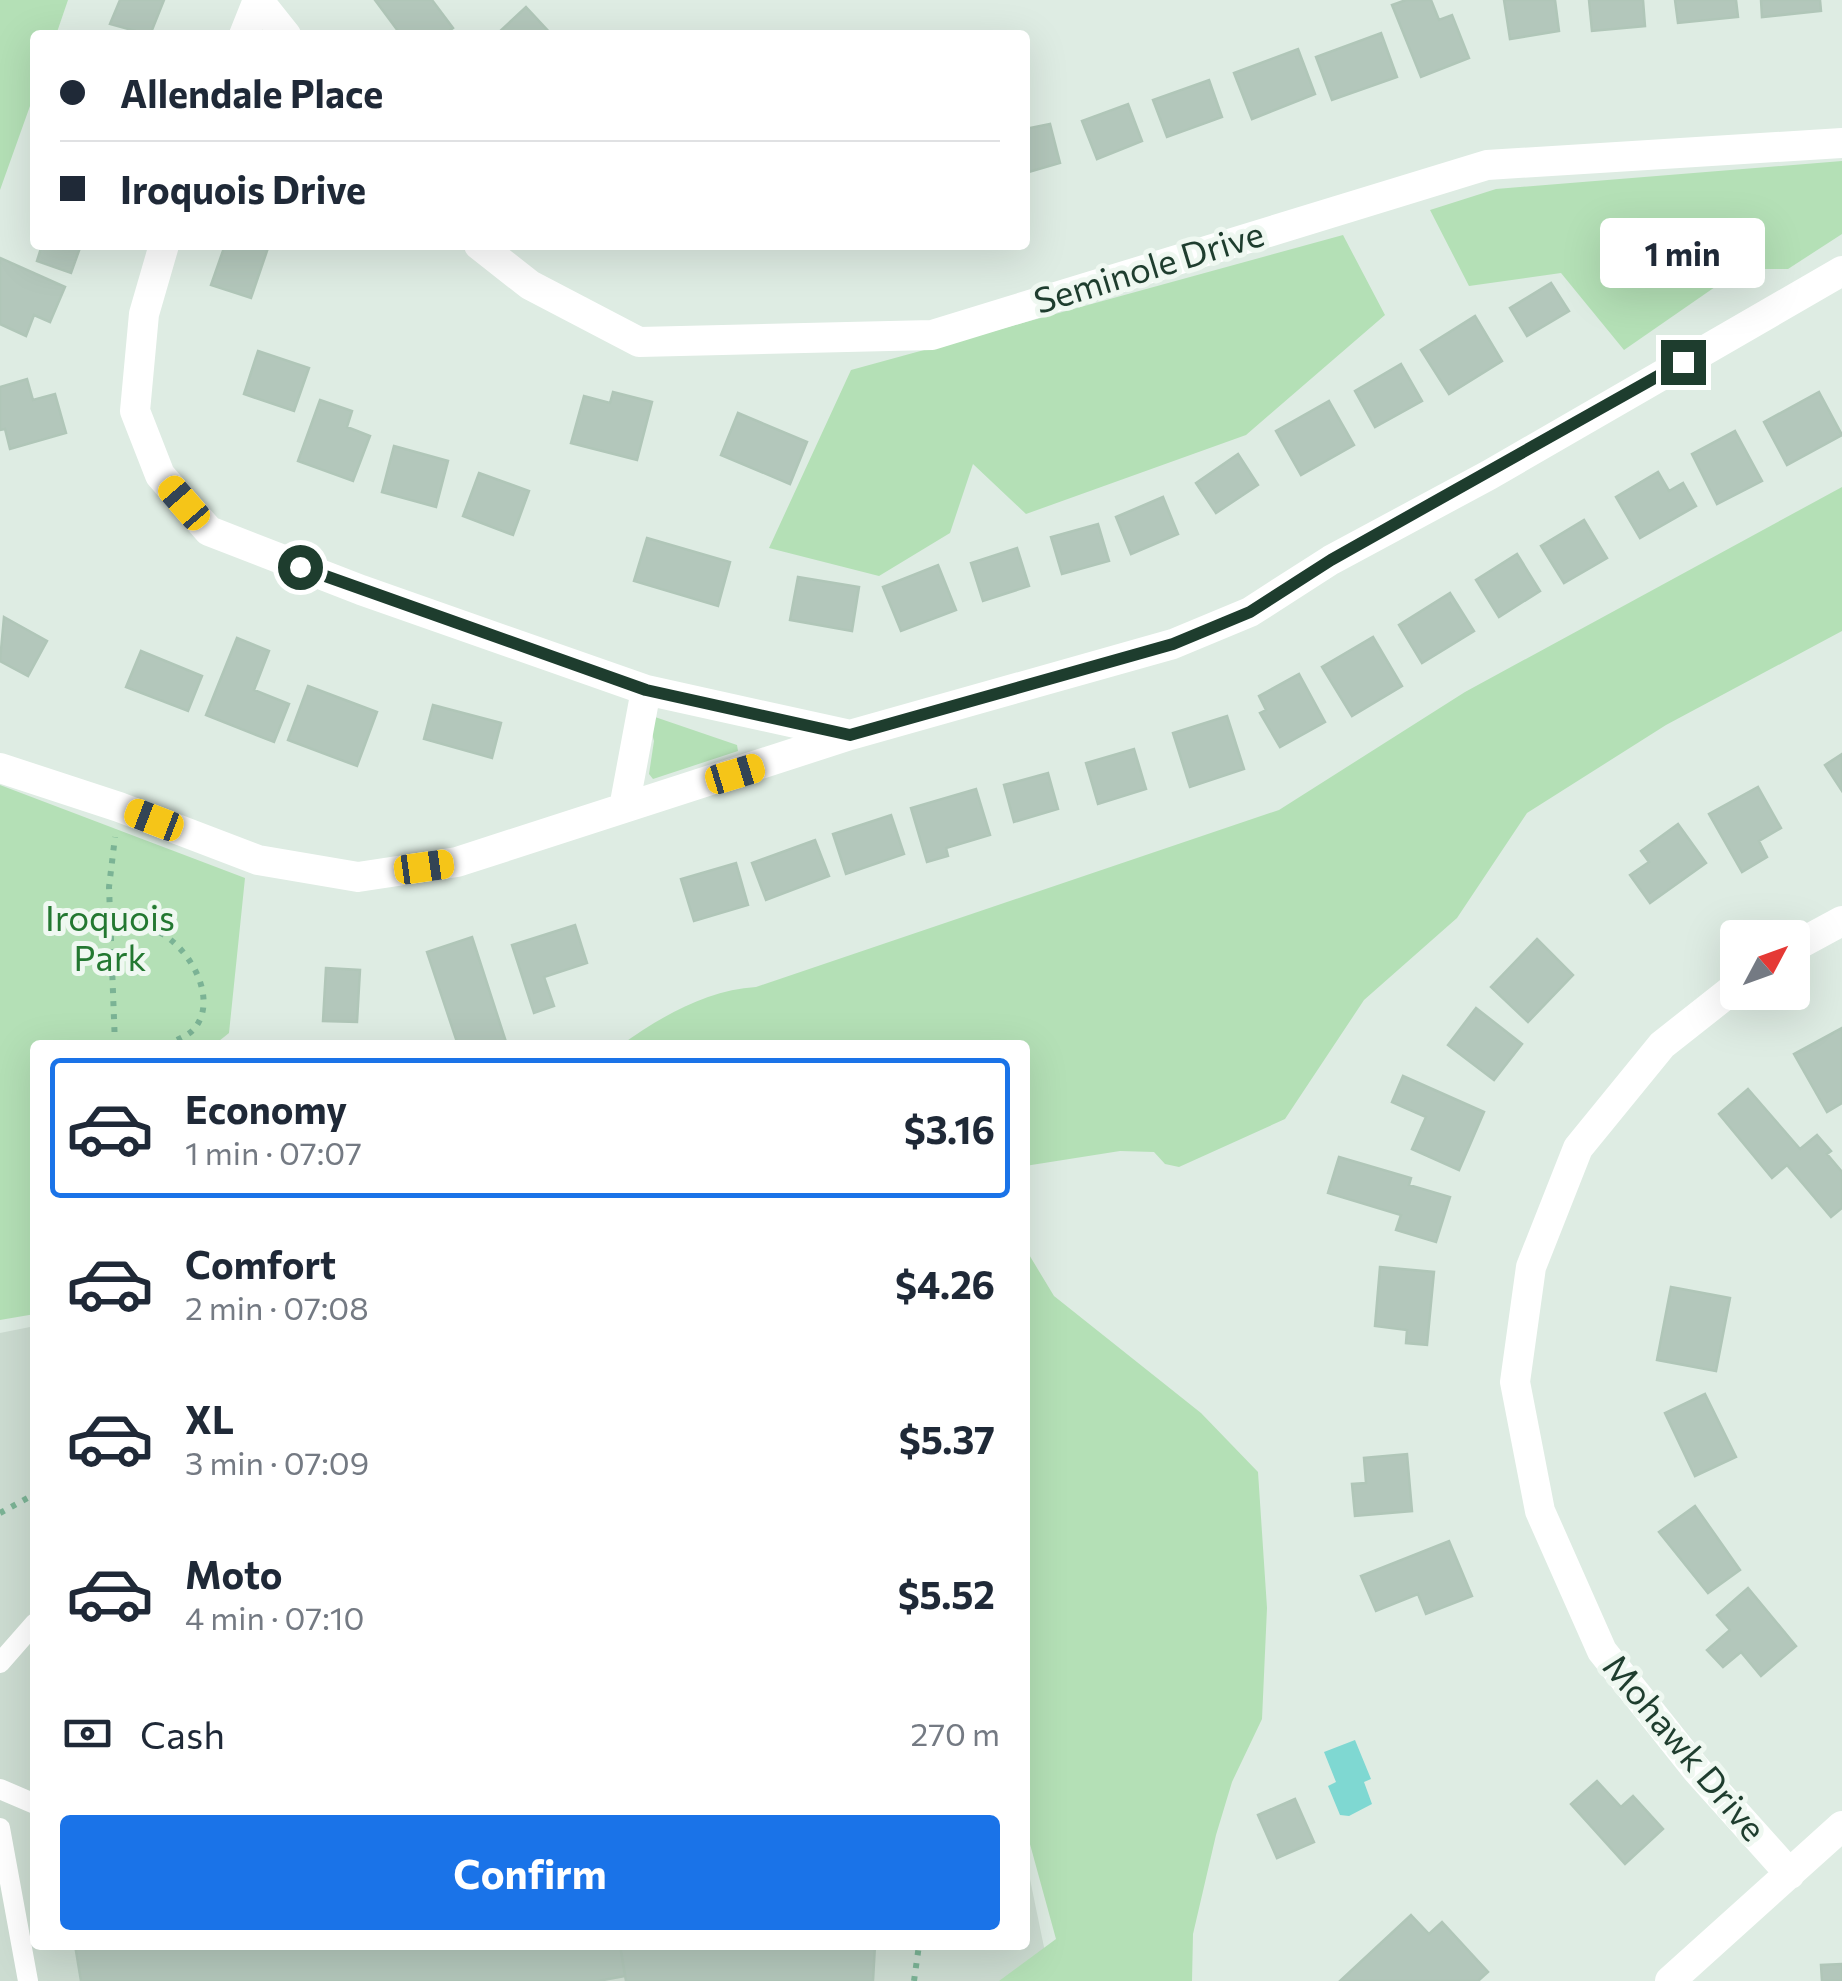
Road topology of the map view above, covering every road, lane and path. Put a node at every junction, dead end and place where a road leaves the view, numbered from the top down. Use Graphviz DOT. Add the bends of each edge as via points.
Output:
graph roads {
  1 [pos="258,0"];
  2 [pos="246,30"];
  3 [pos="282,30"];
  4 [pos="1842,142"];
  5 [pos="163,250"];
  6 [pos="484,250"];
  7 [pos="1842,271"];
  8 [pos="646,690"];
  9 [pos="850,735"];
  10 [pos="0,768"];
  11 [pos="119,807"];
  12 [pos="624,808"];
  13 [pos="1842,921"];
  14 [pos="110,925"];
  15 [pos="1810,938"];
  16 [pos="1720,999"];
  17 [pos="115,1040"];
  18 [pos="176,1040"];
  19 [pos="30,1497"];
  20 [pos="0,1513"];
  21 [pos="30,1629"];
  22 [pos="0,1663"];
  23 [pos="0,1789"];
  24 [pos="30,1802"];
  25 [pos="1842,1826"];
  26 [pos="0,1828"];
  27 [pos="1790,1874"];
  28 [pos="918,1950"];
  29 [pos="28,1981"];
  30 [pos="914,1981"];
  31 [pos="1670,1981"];
  1 -- 2 [label="street"];
  1 -- 3 [label="street"];
  4 -- 6 [label="street, Seminole Drive" via="1487,165 932,335 639,342 530,286"];
  5 -- 8 [label="street" via="144,314 136,411 160,475 208,531"];
  7 -- 9 [label="street" via="1250,612 1173,644"];
  8 -- 9 [label="street"];
  8 -- 12 [label="street"];
  9 -- 12 [label="street"];
  10 -- 11 [label="street"];
  11 -- 12 [label="street" via="258,860 358,876 457,862"];
  11 -- 14 [label="path"];
  13 -- 15 [label="street"];
  14 -- 17 [label="path"];
  14 -- 18 [label="path" via="160,932 197,972 200,1018"];
  16 -- 27 [label="street, Mohawk Drive" via="1662,1045 1578,1148 1531,1267 1515,1382 1540,1511 1602,1651"];
  19 -- 20 [label="path"];
  21 -- 22 [label="lane"];
  23 -- 24 [label="lane"];
  25 -- 27 [label="street"];
  26 -- 29 [label="lane"];
  27 -- 31 [label="street"];
  28 -- 30 [label="path"];
}
